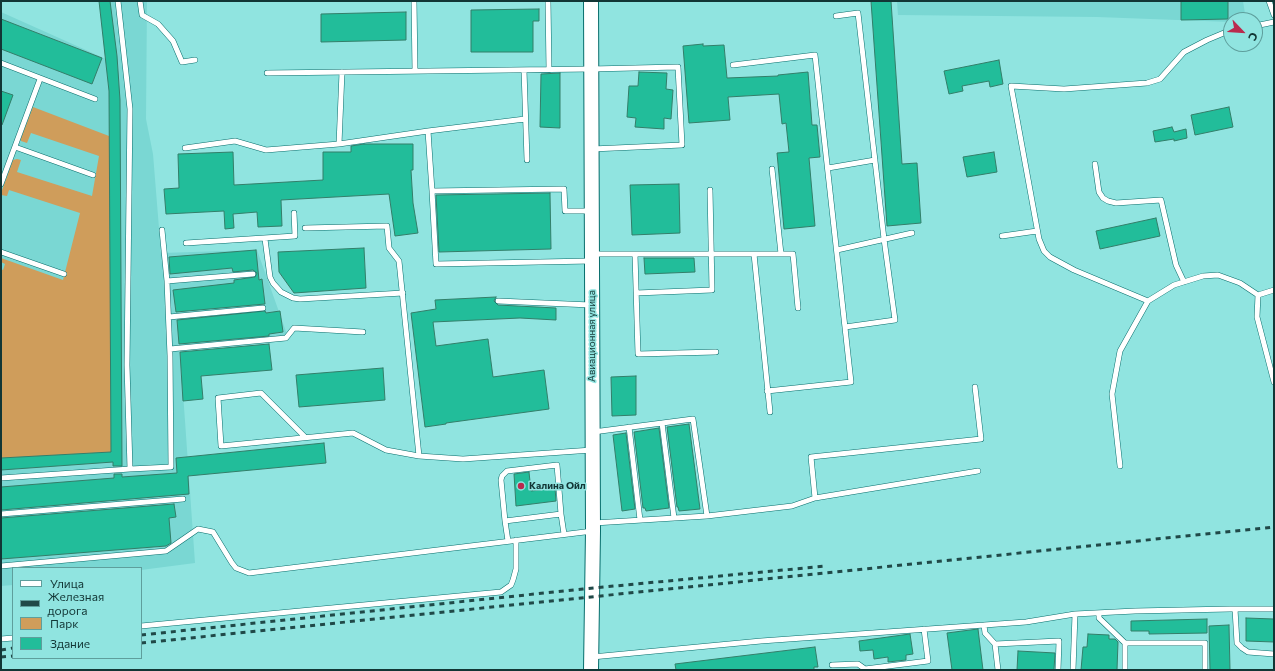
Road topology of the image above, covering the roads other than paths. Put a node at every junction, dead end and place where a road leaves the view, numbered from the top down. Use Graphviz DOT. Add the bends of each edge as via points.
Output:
graph roads {
  1 [pos="118,1"];
  2 [pos="140,1"];
  3 [pos="414,1"];
  4 [pos="548,1"];
  5 [pos="591,1"];
  6 [pos="1269,1"];
  7 [pos="1274,15"];
  8 [pos="836,16"];
  9 [pos="1274,22"];
  10 [pos="1263,24"];
  11 [pos="1223,33"];
  12 [pos="195,60"];
  13 [pos="1,64"];
  14 [pos="733,65"];
  15 [pos="591,69"];
  16 [pos="524,70"];
  17 [pos="549,70"];
  18 [pos="415,71"];
  19 [pos="342,72"];
  20 [pos="266,73"];
  21 [pos="40,79"];
  22 [pos="95,99"];
  23 [pos="524,119"];
  24 [pos="428,131"];
  25 [pos="339,144"];
  26 [pos="15,146"];
  27 [pos="185,148"];
  28 [pos="592,149"];
  29 [pos="527,160"];
  30 [pos="875,160"];
  31 [pos="1095,164"];
  32 [pos="828,168"];
  33 [pos="772,169"];
  34 [pos="93,175"];
  35 [pos="1,184"];
  36 [pos="710,190"];
  37 [pos="432,191"];
  38 [pos="592,211"];
  39 [pos="294,213"];
  40 [pos="305,228"];
  41 [pos="162,230"];
  42 [pos="1037,231"];
  43 [pos="912,233"];
  44 [pos="1002,236"];
  45 [pos="265,239"];
  46 [pos="884,239"];
  47 [pos="186,243"];
  48 [pos="837,250"];
  49 [pos="1,252"];
  50 [pos="635,254"];
  51 [pos="711,254"];
  52 [pos="754,254"];
  53 [pos="781,254"];
  54 [pos="592,257"];
  55 [pos="64,274"];
  56 [pos="253,274"];
  57 [pos="167,281"];
  58 [pos="1184,282"];
  59 [pos="1274,290"];
  60 [pos="402,293"];
  61 [pos="636,293"];
  62 [pos="1258,295"];
  63 [pos="498,301"];
  64 [pos="1148,301"];
  65 [pos="592,305"];
  66 [pos="263,308"];
  67 [pos="798,308"];
  68 [pos="169,317"];
  69 [pos="845,327"];
  70 [pos="363,332"];
  71 [pos="170,349"];
  72 [pos="716,352"];
  73 [pos="1274,382"];
  74 [pos="975,387"];
  75 [pos="768,390"];
  76 [pos="770,412"];
  77 [pos="662,423"];
  78 [pos="629,427"];
  79 [pos="593,432"];
  80 [pos="305,437"];
  81 [pos="592,450"];
  82 [pos="420,456"];
  83 [pos="1120,466"];
  84 [pos="130,469"];
  85 [pos="978,471"];
  86 [pos="1,478"];
  87 [pos="815,498"];
  88 [pos="183,499"];
  89 [pos="1,514"];
  90 [pos="561,514"];
  91 [pos="707,516"];
  92 [pos="674,518"];
  93 [pos="640,520"];
  94 [pos="505,521"];
  95 [pos="593,527"];
  96 [pos="564,534"];
  97 [pos="516,540"];
  98 [pos="508,541"];
  99 [pos="1,566"];
  100 [pos="1235,609"];
  101 [pos="1274,609"];
  102 [pos="1098,613"];
  103 [pos="1075,614"];
  104 [pos="984,625"];
  105 [pos="142,626"];
  106 [pos="924,629"];
  107 [pos="12,638"];
  108 [pos="1,639"];
  109 [pos="1125,643"];
  110 [pos="995,644"];
  111 [pos="1274,654"];
  112 [pos="591,664"];
  113 [pos="832,665"];
  114 [pos="998,670"];
  115 [pos="1058,670"];
  116 [pos="1073,670"];
  117 [pos="1124,670"];
  118 [pos="1205,670"];
  1 -- 84 [label="lane" via="130,109 127,364"];
  2 -- 12 [label="lane" via="142,15 158,24 173,41 182,62"];
  3 -- 18 [label="lane"];
  4 -- 17 [label="lane"];
  5 -- 15 [label="main road, Авиационная улица"];
  6 -- 7 [label="lane"];
  8 -- 30 [label="lane" via="858,13"];
  9 -- 10 [label="lane"];
  11 -- 42 [label="lane" via="1184,52 1160,79 1147,83 1064,89 1011,86"];
  13 -- 21 [label="lane"];
  14 -- 32 [label="lane" via="815,55"];
  15 -- 17 [label="lane"];
  15 -- 28 [label="main road, Авиационная улица"];
  15 -- 28 [label="lane" via="678,67 682,145"];
  16 -- 17 [label="lane"];
  16 -- 18 [label="lane"];
  16 -- 23 [label="lane"];
  18 -- 19 [label="lane"];
  19 -- 20 [label="lane"];
  19 -- 25 [label="lane"];
  21 -- 22 [label="lane"];
  21 -- 26 [label="lane"];
  23 -- 24 [label="lane"];
  23 -- 29 [label="lane"];
  24 -- 25 [label="lane"];
  24 -- 37 [label="lane"];
  25 -- 27 [label="lane" via="266,150 235,141"];
  26 -- 34 [label="lane"];
  26 -- 35 [label="lane"];
  28 -- 38 [label="main road, Авиационная улица"];
  30 -- 32 [label="lane"];
  30 -- 46 [label="lane"];
  31 -- 58 [label="lane" via="1100,192 1108,201 1116,203 1161,200 1176,265"];
  32 -- 48 [label="lane"];
  33 -- 53 [label="lane"];
  36 -- 51 [label="lane"];
  37 -- 38 [label="lane" via="564,189 565,211"];
  37 -- 54 [label="lane" via="436,264"];
  38 -- 54 [label="main road, Авиационная улица"];
  39 -- 45 [label="lane" via="295,236"];
  40 -- 60 [label="lane" via="386,226 390,248 399,261"];
  41 -- 57 [label="lane"];
  42 -- 44 [label="lane"];
  42 -- 64 [label="lane" via="1044,251 1050,258"];
  43 -- 46 [label="lane"];
  45 -- 47 [label="lane"];
  45 -- 60 [label="lane" via="270,277 281,292 293,298 300,300"];
  46 -- 48 [label="lane"];
  46 -- 69 [label="lane" via="895,320"];
  48 -- 69 [label="lane"];
  49 -- 55 [label="lane"];
  50 -- 51 [label="lane"];
  50 -- 54 [label="lane"];
  50 -- 61 [label="lane"];
  51 -- 52 [label="lane"];
  51 -- 61 [label="lane" via="712,290"];
  52 -- 53 [label="lane"];
  52 -- 75 [label="lane"];
  53 -- 67 [label="lane" via="793,254"];
  54 -- 65 [label="main road, Авиационная улица"];
  56 -- 57 [label="lane"];
  57 -- 68 [label="lane"];
  58 -- 62 [label="lane" via="1203,276 1218,275 1240,283"];
  58 -- 64 [label="lane" via="1174,285"];
  59 -- 62 [label="lane"];
  60 -- 82 [label="lane"];
  61 -- 72 [label="lane" via="638,354"];
  62 -- 73 [label="lane" via="1257,317"];
  63 -- 65 [label="lane"];
  64 -- 83 [label="lane" via="1120,351 1112,394"];
  65 -- 79 [label="main road, Авиационная улица"];
  66 -- 68 [label="lane"];
  68 -- 71 [label="lane"];
  69 -- 75 [label="lane" via="851,382"];
  70 -- 71 [label="lane" via="294,328 286,338"];
  71 -- 84 [label="lane" via="171,467"];
  74 -- 87 [label="lane" via="981,439 811,457"];
  75 -- 76 [label="lane"];
  77 -- 78 [label="lane"];
  77 -- 91 [label="lane" via="694,419"];
  77 -- 92 [label="lane"];
  78 -- 79 [label="lane"];
  78 -- 93 [label="lane"];
  79 -- 81 [label="main road, Авиационная улица"];
  80 -- 80 [label="lane" via="221,446 218,398 261,393"];
  80 -- 82 [label="lane" via="353,433 386,450"];
  81 -- 82 [label="lane" via="463,459"];
  81 -- 95 [label="main road, Авиационная улица"];
  84 -- 86 [label="lane"];
  85 -- 87 [label="lane"];
  87 -- 91 [label="lane" via="792,506"];
  88 -- 89 [label="lane"];
  90 -- 94 [label="lane"];
  90 -- 94 [label="lane" via="557,465 507,470 501,480"];
  90 -- 96 [label="lane"];
  91 -- 92 [label="lane"];
  92 -- 93 [label="lane"];
  93 -- 95 [label="lane"];
  94 -- 98 [label="lane"];
  95 -- 96 [label="lane"];
  95 -- 112 [label="main road, Авиационная улица"];
  96 -- 97 [label="lane"];
  97 -- 98 [label="lane"];
  97 -- 105 [label="lane" via="515,575 510,585 501,592"];
  98 -- 99 [label="lane" via="249,573 236,568 213,532 198,529 166,551"];
  100 -- 101 [label="lane"];
  100 -- 102 [label="lane"];
  100 -- 111 [label="lane" via="1237,642 1242,648 1248,652"];
  102 -- 103 [label="lane"];
  102 -- 109 [label="lane" via="1099,618"];
  103 -- 104 [label="lane" via="1026,622"];
  103 -- 116 [label="lane"];
  104 -- 106 [label="lane"];
  104 -- 110 [label="lane" via="985,633"];
  106 -- 112 [label="lane" via="761,641"];
  106 -- 113 [label="lane" via="928,661 865,669 858,664"];
  107 -- 108 [label="lane"];
  109 -- 117 [label="lane"];
  109 -- 118 [label="lane" via="1205,643"];
  110 -- 114 [label="lane"];
  110 -- 115 [label="lane" via="1059,641"];
}
